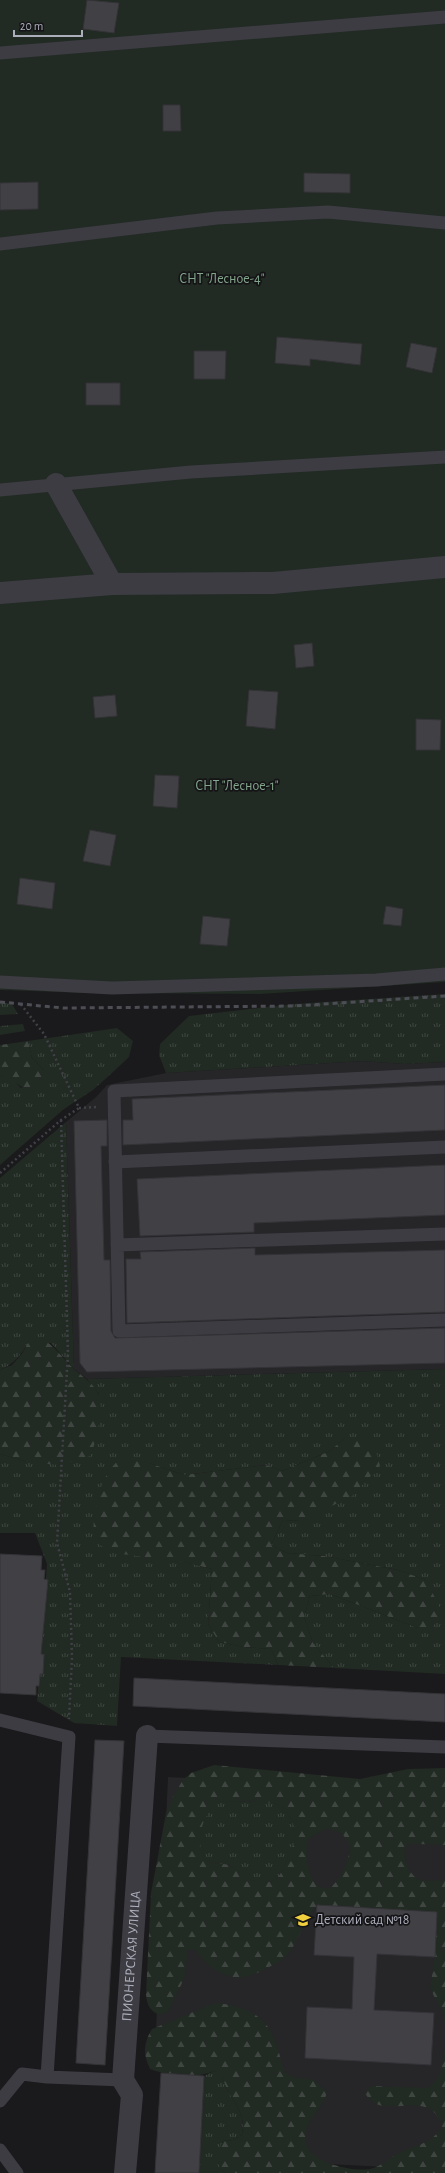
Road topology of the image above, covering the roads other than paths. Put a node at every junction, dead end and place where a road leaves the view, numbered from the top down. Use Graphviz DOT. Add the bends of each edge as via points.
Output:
graph roads {
  1 [pos="445,17"];
  2 [pos="0,53"];
  3 [pos="445,223"];
  4 [pos="0,244"];
  5 [pos="445,457"];
  6 [pos="56,484"];
  7 [pos="0,490"];
  8 [pos="445,567"];
  9 [pos="112,584"];
  10 [pos="0,593"];
  11 [pos="445,974"];
  12 [pos="0,982"];
  13 [pos="445,1074"];
  14 [pos="445,1147"];
  15 [pos="115,1162"];
  16 [pos="445,1234"];
  17 [pos="118,1245"];
  18 [pos="445,1320"];
  19 [pos="0,1720"];
  20 [pos="147,1736"];
  21 [pos="445,1747"];
  22 [pos="48,2077"];
  23 [pos="123,2080"];
  24 [pos="0,2101"];
  25 [pos="0,2150"];
  26 [pos="17,2173"];
  27 [pos="125,2173"];
  1 -- 2 [label="lane"];
  3 -- 4 [label="lane" via="328,212 217,218"];
  5 -- 6 [label="lane" via="191,472"];
  6 -- 7 [label="lane"];
  6 -- 9 [label="street"];
  8 -- 9 [label="street" via="273,583"];
  9 -- 10 [label="street"];
  11 -- 12 [label="lane" via="376,980 112,988"];
  13 -- 15 [label="lane" via="114,1091"];
  14 -- 15 [label="lane"];
  15 -- 17 [label="lane"];
  16 -- 17 [label="lane"];
  17 -- 18 [label="lane" via="120,1330"];
  19 -- 22 [label="lane" via="69,1737"];
  20 -- 21 [label="lane"];
  20 -- 23 [label="street, ПИОНЕРСКАЯ УЛИЦА"];
  22 -- 23 [label="lane"];
  22 -- 24 [label="lane" via="22,2074"];
  23 -- 27 [label="street" via="132,2095"];
  25 -- 26 [label="lane"];
}
